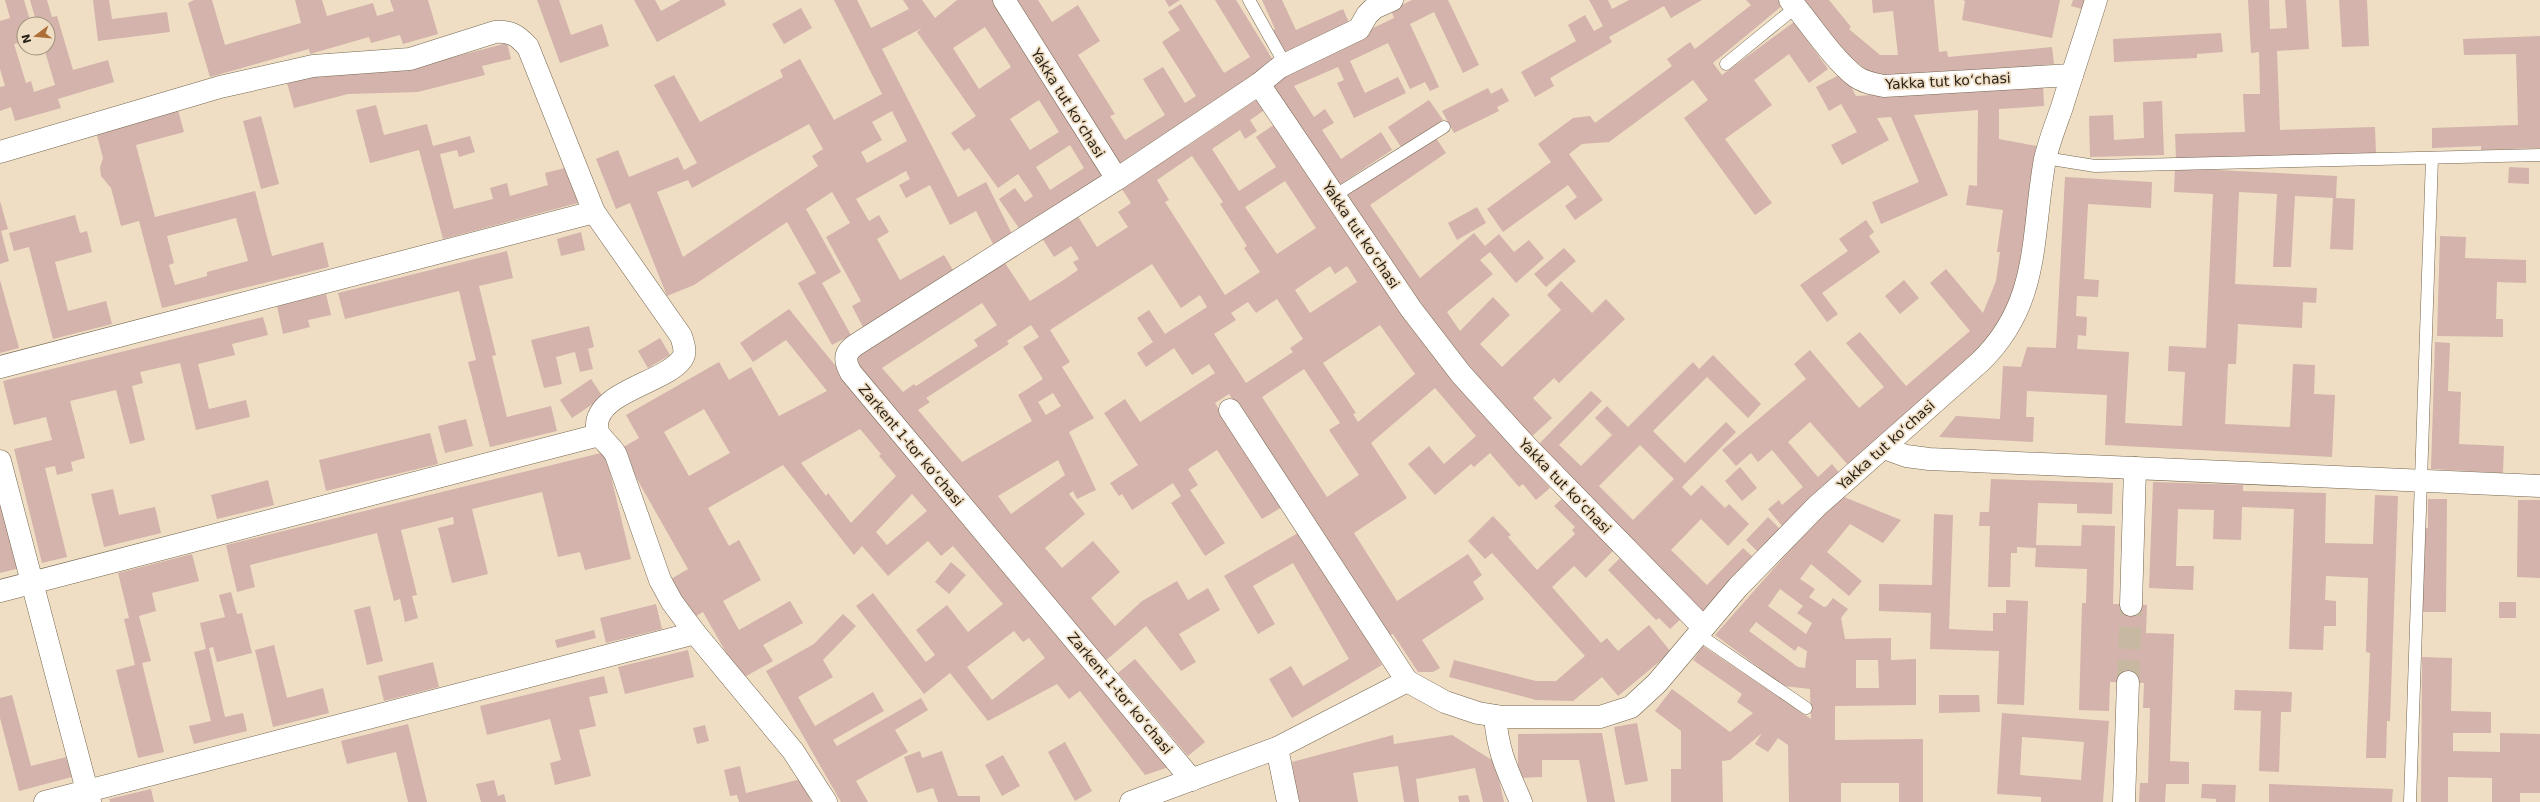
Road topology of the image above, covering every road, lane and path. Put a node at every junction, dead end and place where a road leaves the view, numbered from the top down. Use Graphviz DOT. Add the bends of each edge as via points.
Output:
graph roads {
  1 [pos="1004,0"];
  2 [pos="1249,0"];
  3 [pos="1392,0"];
  4 [pos="2096,0"];
  5 [pos="1793,4"];
  6 [pos="1286,64"];
  7 [pos="1726,64"];
  8 [pos="2072,75"];
  9 [pos="1259,84"];
  10 [pos="1444,127"];
  11 [pos="0,152"];
  12 [pos="2540,155"];
  13 [pos="2045,158"];
  14 [pos="2432,158"];
  15 [pos="1117,179"];
  16 [pos="1334,196"];
  17 [pos="594,212"];
  18 [pos="0,368"];
  19 [pos="1230,410"];
  20 [pos="598,435"];
  21 [pos="1884,448"];
  22 [pos="0,461"];
  23 [pos="2135,468"];
  24 [pos="2421,481"];
  25 [pos="2540,486"];
  26 [pos="32,582"];
  27 [pos="0,590"];
  28 [pos="2131,605"];
  29 [pos="1700,631"];
  30 [pos="695,632"];
  31 [pos="1406,681"];
  32 [pos="2128,682"];
  33 [pos="1806,708"];
  34 [pos="1494,716"];
  35 [pos="1277,748"];
  36 [pos="1192,780"];
  37 [pos="1172,795"];
  38 [pos="88,797"];
  39 [pos="45,802"];
  40 [pos="826,802"];
  41 [pos="1131,802"];
  42 [pos="1288,802"];
  43 [pos="1521,802"];
  44 [pos="2124,802"];
  45 [pos="2410,802"];
  1 -- 15 [label="street, Yakka tut koʻchasi"];
  2 -- 6 [label="lane"];
  3 -- 6 [label="street" via="1374,8 1354,32"];
  4 -- 8 [label="street, Yakka tut koʻchasi"];
  5 -- 7 [label="lane"];
  5 -- 8 [label="street, Yakka tut koʻchasi" via="1844,65 1855,76 1869,84 1884,86"];
  6 -- 9 [label="street"];
  8 -- 13 [label="street, Yakka tut koʻchasi"];
  9 -- 15 [label="street"];
  9 -- 16 [label="street, Yakka tut koʻchasi"];
  10 -- 16 [label="lane"];
  11 -- 17 [label="street" via="220,87 313,66 345,62 388,63 410,59 495,32 508,31 518,36 528,47"];
  12 -- 14 [label="lane"];
  13 -- 14 [label="lane" via="2095,166"];
  13 -- 21 [label="street, Yakka tut koʻchasi" via="2032,259 2015,317 1996,347"];
  14 -- 24 [label="lane"];
  15 -- 36 [label="street, Zarkent 1-tor koʻchasi" via="849,349 846,364"];
  16 -- 29 [label="street, Yakka tut koʻchasi" via="1411,310 1461,374"];
  17 -- 18 [label="street"];
  17 -- 20 [label="street" via="681,336 685,349 682,359 612,401 602,410 597,422"];
  19 -- 31 [label="street"];
  20 -- 26 [label="street"];
  20 -- 30 [label="street" via="611,445 616,455 660,580 672,602"];
  21 -- 23 [label="street" via="1906,456 1929,458"];
  21 -- 29 [label="street, Yakka tut koʻchasi" via="1817,506 1738,587"];
  22 -- 26 [label="street"];
  23 -- 24 [label="street"];
  23 -- 28 [label="street"];
  24 -- 25 [label="street"];
  24 -- 45 [label="lane"];
  26 -- 27 [label="street"];
  26 -- 38 [label="street"];
  29 -- 33 [label="lane"];
  29 -- 34 [label="street" via="1657,683 1631,707 1600,718"];
  30 -- 38 [label="street"];
  30 -- 40 [label="street" via="793,751"];
  31 -- 34 [label="street" via="1445,702"];
  31 -- 35 [label="street"];
  32 -- 44 [label="street"];
  34 -- 43 [label="street" via="1497,744"];
  35 -- 36 [label="street"];
  35 -- 42 [label="street"];
  36 -- 37 [label="street"];
  37 -- 41 [label="street"];
  38 -- 39 [label="street"];
}
